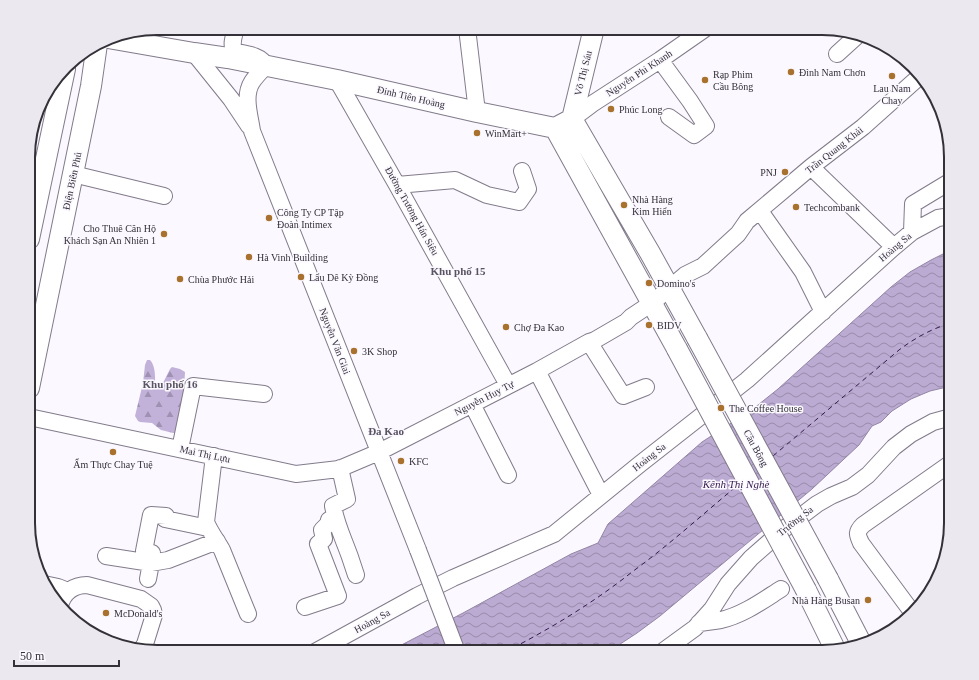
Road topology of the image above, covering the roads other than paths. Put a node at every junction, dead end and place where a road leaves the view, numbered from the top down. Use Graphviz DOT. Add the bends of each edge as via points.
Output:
graph roads {
  1 [pos="234,35"];
  2 [pos="467,35"];
  3 [pos="592,35"];
  4 [pos="696,35"];
  5 [pos="854,39"];
  6 [pos="121,40"];
  7 [pos="96,51"];
  8 [pos="194,53"];
  9 [pos="837,54"];
  10 [pos="660,60"];
  11 [pos="266,66"];
  12 [pos="66,76"];
  13 [pos="63,80"];
  14 [pos="337,80"];
  15 [pos="916,80"];
  16 [pos="91,86"];
  17 [pos="477,112"];
  18 [pos="669,117"];
  19 [pos="564,123"];
  20 [pos="252,131"];
  21 [pos="811,167"];
  22 [pos="522,171"];
  23 [pos="73,174"];
  24 [pos="397,185"];
  25 [pos="944,185"];
  26 [pos="164,196"];
  27 [pos="35,210"];
  28 [pos="760,211"];
  29 [pos="944,217"];
  30 [pos="912,232"];
  31 [pos="894,247"];
  32 [pos="669,289"];
  33 [pos="652,303"];
  34 [pos="822,312"];
  35 [pos="589,342"];
  36 [pos="35,359"];
  37 [pos="537,371"];
  38 [pos="508,385"];
  39 [pos="646,387"];
  40 [pos="264,394"];
  41 [pos="472,404"];
  42 [pos="35,418"];
  43 [pos="944,420"];
  44 [pos="180,449"];
  45 [pos="379,452"];
  46 [pos="214,456"];
  47 [pos="340,468"];
  48 [pos="944,469"];
  49 [pos="508,475"];
  50 [pos="601,495"];
  51 [pos="335,517"];
  52 [pos="208,528"];
  53 [pos="217,541"];
  54 [pos="106,556"];
  55 [pos="151,563"];
  56 [pos="356,575"];
  57 [pos="148,579"];
  58 [pos="52,586"];
  59 [pos="781,589"];
  60 [pos="64,598"];
  61 [pos="305,607"];
  62 [pos="909,608"];
  63 [pos="248,614"];
  64 [pos="699,623"];
  65 [pos="859,639"];
  66 [pos="833,644"];
  67 [pos="146,645"];
  68 [pos="328,645"];
  69 [pos="455,645"];
  70 [pos="672,645"];
  1 -- 11 [label="street, Đinh Tiên Hoàng" via="232,46 235,52 263,60"];
  2 -- 17 [label="street"];
  3 -- 19 [label="main road, Võ Thị Sáu"];
  4 -- 10 [label="street, Nguyễn Phi Khanh"];
  5 -- 9 [label="street"];
  6 -- 8 [label="main road, Đinh Tiên Hoàng"];
  7 -- 16 [label="main road, Ðiện Biên Phủ"];
  8 -- 11 [label="main road, Đinh Tiên Hoàng"];
  8 -- 20 [label="street, Nguyễn Văn Giai" via="231,99"];
  10 -- 18 [label="street" via="706,126 694,135"];
  10 -- 19 [label="street, Nguyễn Phi Khanh"];
  11 -- 14 [label="main road, Đinh Tiên Hoàng"];
  11 -- 20 [label="street, Nguyễn Văn Giai" via="248,89 247,100"];
  12 -- 16 [label="main road" via="85,81"];
  13 -- 27 [label="main road"];
  14 -- 17 [label="main road, Đinh Tiên Hoàng"];
  14 -- 24 [label="street, Đường Trương Hán Siêu"];
  15 -- 21 [label="street, Trần Quang Khải" via="863,127"];
  16 -- 23 [label="main road, Ðiện Biên Phủ"];
  17 -- 19 [label="main road, Đinh Tiên Hoàng"];
  19 -- 32 [label="main road" via="650,253"];
  19 -- 33 [label="main road"];
  20 -- 45 [label="street, Nguyễn Văn Giai"];
  21 -- 28 [label="street, Trần Quang Khải"];
  21 -- 31 [label="street"];
  22 -- 24 [label="street" via="528,189 519,202 487,195 455,180"];
  23 -- 26 [label="street"];
  23 -- 36 [label="main road, Ðiện Biên Phủ"];
  24 -- 38 [label="street, Đường Trương Hán Siêu"];
  25 -- 30 [label="street" via="913,204"];
  28 -- 32 [label="street, Trần Quang Khải" via="747,221 732,227 691,263 685,274"];
  28 -- 34 [label="street" via="803,272"];
  29 -- 30 [label="street, Hoàng Sa"];
  30 -- 31 [label="street, Hoàng Sa"];
  31 -- 34 [label="street, Hoàng Sa"];
  32 -- 33 [label="street, Trần Quang Khải"];
  32 -- 65 [label="main road, Cầu Bông, bridge"];
  33 -- 35 [label="street, Nguyễn Huy Tự" via="593,336"];
  33 -- 66 [label="main road, bridge"];
  34 -- 50 [label="street, Hoàng Sa" via="747,380"];
  35 -- 37 [label="street, Nguyễn Huy Tự"];
  35 -- 39 [label="street" via="624,396"];
  37 -- 38 [label="street, Nguyễn Huy Tự"];
  37 -- 50 [label="street"];
  38 -- 41 [label="street, Nguyễn Huy Tự"];
  40 -- 44 [label="street" via="193,386"];
  41 -- 45 [label="street, Nguyễn Huy Tự"];
  41 -- 49 [label="street"];
  42 -- 44 [label="street, Mai Thị Lựu"];
  43 -- 64 [label="street, Trường Sa" via="911,434 852,487 817,504 784,529 751,558"];
  44 -- 46 [label="street, Mai Thị Lựu"];
  45 -- 47 [label="street, Mai Thị Lựu"];
  45 -- 69 [label="street, Nguyễn Văn Giai, bridge"];
  46 -- 47 [label="street, Mai Thị Lựu" via="296,474"];
  46 -- 52 [label="street" via="206,522"];
  47 -- 51 [label="street" via="347,499 333,506"];
  48 -- 62 [label="street" via="859,529 858,537 861,543"];
  50 -- 68 [label="street, Hoàng Sa" via="554,534 453,578"];
  51 -- 56 [label="street"];
  51 -- 61 [label="street" via="329,520 322,530 324,539 318,544 338,596"];
  52 -- 53 [label="street"];
  52 -- 55 [label="street" via="165,519 166,516 151,515 144,551 152,553"];
  53 -- 55 [label="street" via="168,560"];
  53 -- 63 [label="street"];
  54 -- 55 [label="street"];
  55 -- 57 [label="street"];
  58 -- 60 [label="street" via="58,587"];
  59 -- 64 [label="street" via="738,614 722,620"];
  60 -- 67 [label="street" via="77,586 87,584 141,599 151,606 154,615"];
  64 -- 70 [label="street, Trường Sa"];
}
